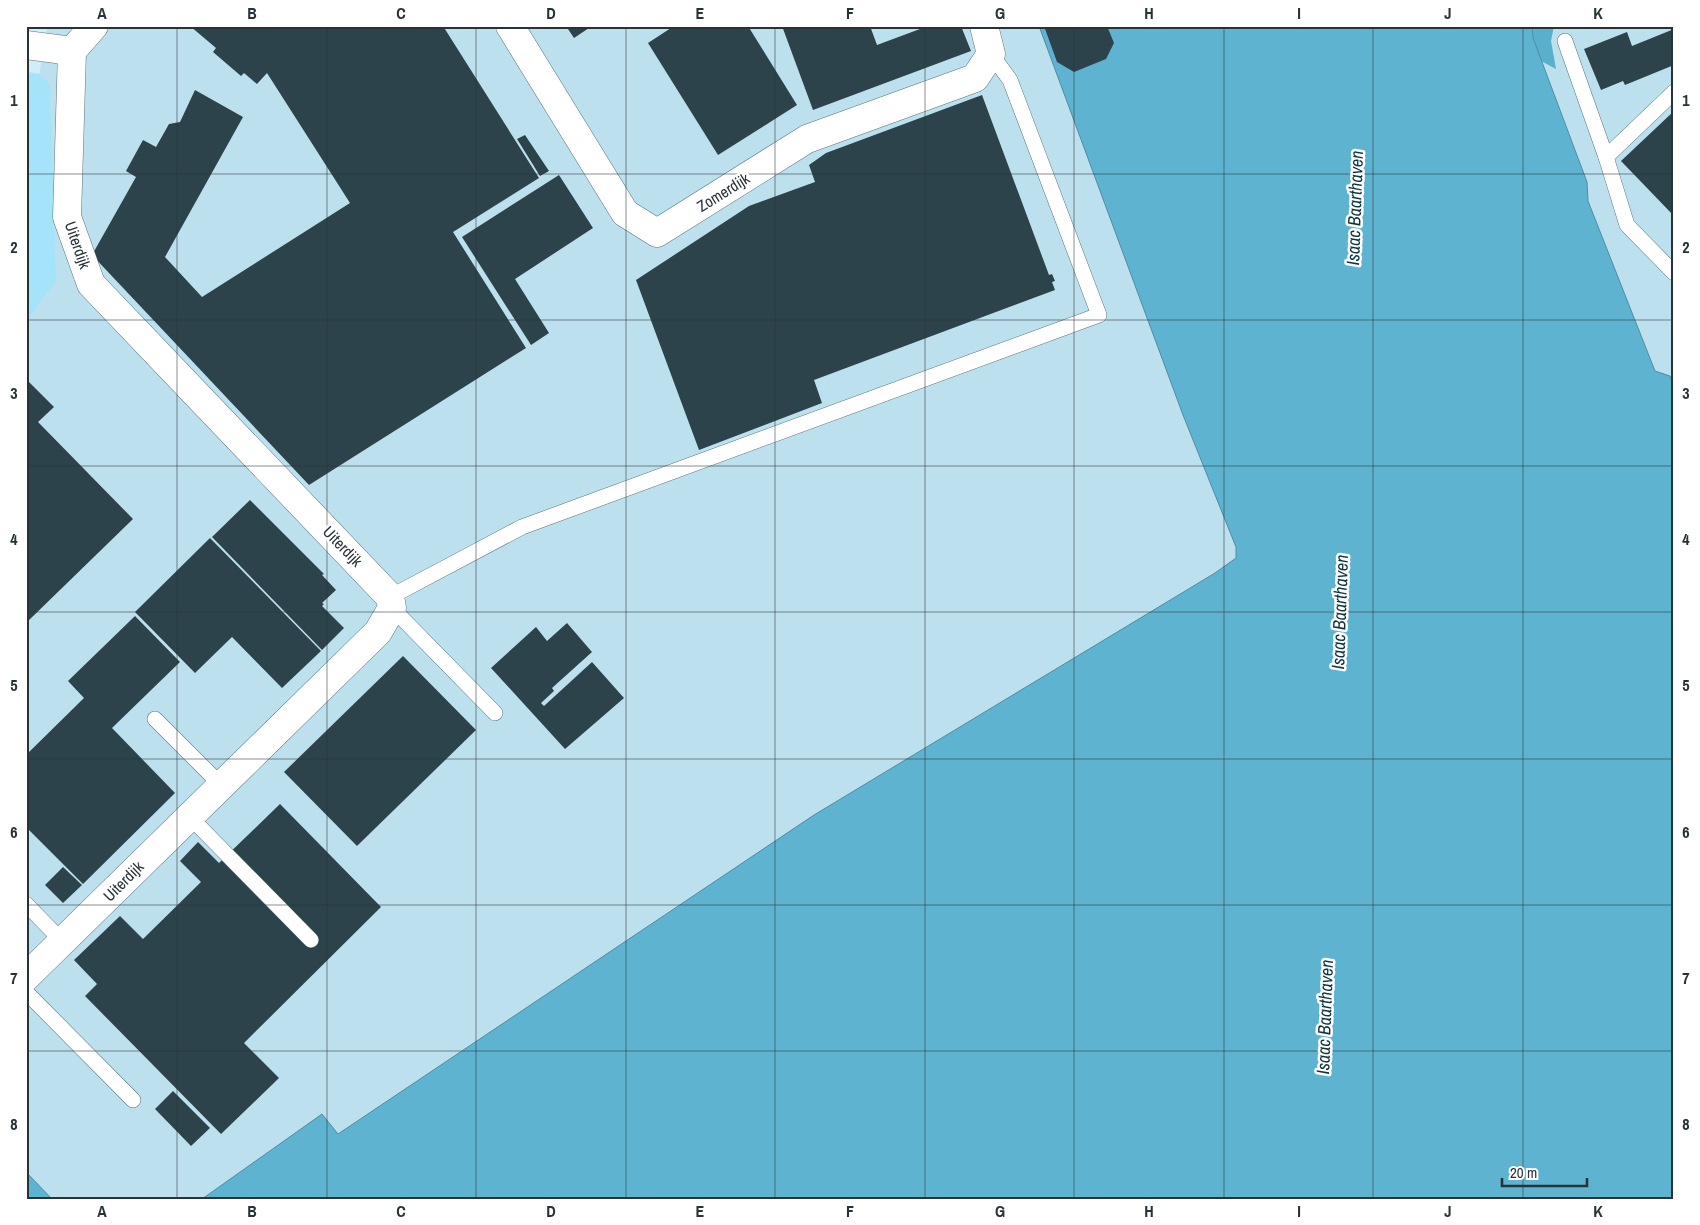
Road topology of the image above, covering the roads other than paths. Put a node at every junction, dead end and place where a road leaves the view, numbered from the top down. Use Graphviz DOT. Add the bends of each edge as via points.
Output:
graph roads {
  1 [pos="94,26"];
  2 [pos="510,26"];
  3 [pos="984,26"];
  4 [pos="1565,41"];
  5 [pos="26,45"];
  6 [pos="72,50"];
  7 [pos="990,54"];
  8 [pos="1674,92"];
  9 [pos="1606,157"];
  10 [pos="1674,273"];
  11 [pos="391,603"];
  12 [pos="495,713"];
  13 [pos="155,718"];
  14 [pos="220,786"];
  15 [pos="190,816"];
  16 [pos="26,904"];
  17 [pos="311,940"];
  18 [pos="62,941"];
  19 [pos="26,977"];
  20 [pos="26,992"];
  21 [pos="133,1100"];
  1 -- 6 [label="street"];
  2 -- 7 [label="street, Zomerdijk" via="626,213 657,233 807,139 974,78"];
  3 -- 7 [label="street"];
  4 -- 9 [label="lane"];
  5 -- 6 [label="street"];
  6 -- 11 [label="street, Uiterdijk" via="68,217 91,284"];
  7 -- 11 [label="lane" via="1010,80 1099,315 522,527"];
  8 -- 9 [label="lane"];
  9 -- 10 [label="lane" via="1627,225"];
  11 -- 12 [label="lane"];
  11 -- 14 [label="street, Uiterdijk" via="378,632"];
  13 -- 14 [label="lane"];
  14 -- 15 [label="street, Uiterdijk"];
  15 -- 17 [label="lane"];
  15 -- 18 [label="street, Uiterdijk"];
  16 -- 18 [label="lane"];
  18 -- 19 [label="street, Uiterdijk"];
  20 -- 21 [label="lane"];
}
